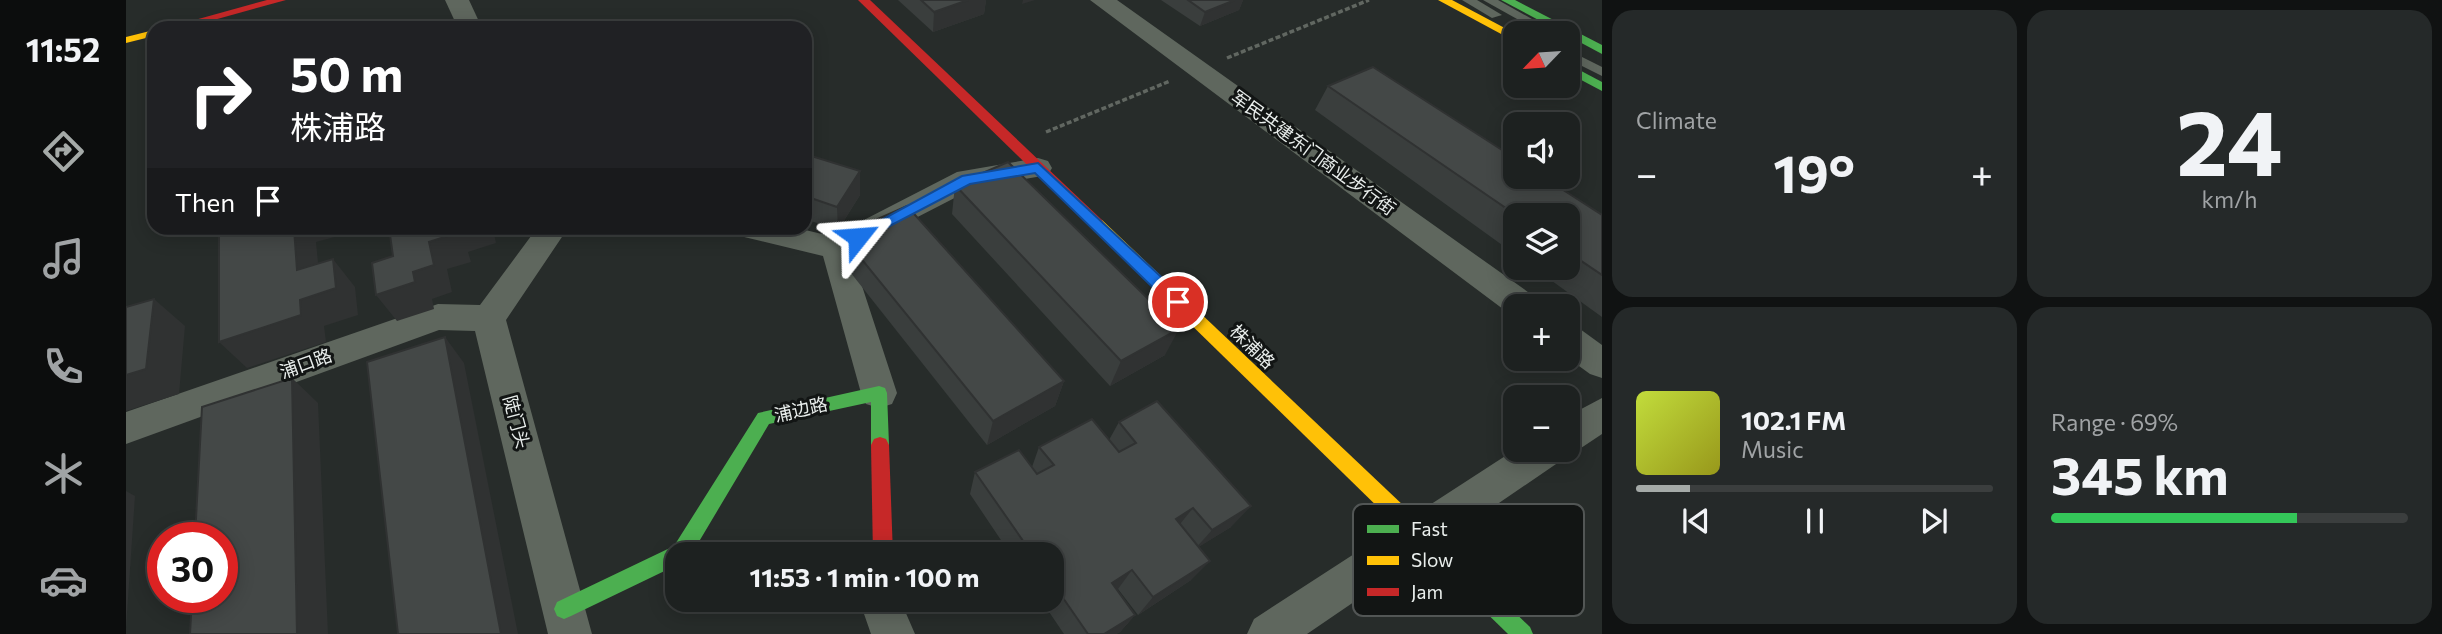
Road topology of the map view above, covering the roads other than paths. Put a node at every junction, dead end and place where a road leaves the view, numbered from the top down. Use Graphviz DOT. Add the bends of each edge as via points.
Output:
graph roads {
  1 [pos="280,0"];
  2 [pos="457,0"];
  3 [pos="864,0"];
  4 [pos="1102,0"];
  5 [pos="1444,0"];
  6 [pos="1468,0"];
  7 [pos="1489,0"];
  8 [pos="1507,0"];
  9 [pos="205,21"];
  10 [pos="467,21"];
  11 [pos="1507,21"];
  12 [pos="1528,21"];
  13 [pos="1503,32"];
  14 [pos="147,35"];
  15 [pos="126,40"];
  16 [pos="1580,48"];
  17 [pos="1602,50"];
  18 [pos="1580,60"];
  19 [pos="1602,60"];
  20 [pos="1602,72"];
  21 [pos="1580,75"];
  22 [pos="1602,87"];
  23 [pos="1038,168"];
  24 [pos="548,235"];
  25 [pos="781,235"];
  26 [pos="836,248"];
  27 [pos="1506,294"];
  28 [pos="489,318"];
  29 [pos="1580,348"];
  30 [pos="1602,364"];
  31 [pos="879,393"];
  32 [pos="1602,414"];
  33 [pos="126,428"];
  34 [pos="1580,428"];
  35 [pos="1527,462"];
  36 [pos="1388,504"];
  37 [pos="1463,504"];
  38 [pos="883,542"];
  39 [pos="1353,577"];
  40 [pos="887,612"];
  41 [pos="1504,616"];
  42 [pos="567,621"];
  43 [pos="893,634"];
  44 [pos="1269,634"];
  45 [pos="1523,634"];
  1 -- 9 [label="street"];
  2 -- 10 [label="street"];
  3 -- 23 [label="street, 株浦路"];
  4 -- 27 [label="street, 军民共建东门商业步行街"];
  5 -- 13 [label="street"];
  6 -- 11 [label="lane"];
  7 -- 12 [label="lane"];
  8 -- 17 [label="street"];
  14 -- 15 [label="street"];
  16 -- 19 [label="lane"];
  18 -- 20 [label="lane"];
  21 -- 22 [label="street"];
  23 -- 26 [label="street" via="967,179"];
  23 -- 36 [label="street, 株浦路"];
  24 -- 28 [label="street"];
  25 -- 26 [label="street"];
  26 -- 31 [label="street"];
  28 -- 33 [label="street, 浦口路" via="438,317"];
  28 -- 42 [label="street, 陡门头"];
  29 -- 30 [label="street"];
  31 -- 38 [label="street"];
  31 -- 42 [label="street, 浦边路" via="764,418 681,553"];
  32 -- 34 [label="street"];
  35 -- 37 [label="street"];
  39 -- 44 [label="street"];
  40 -- 43 [label="street"];
  41 -- 45 [label="street, 株浦路"];
}
